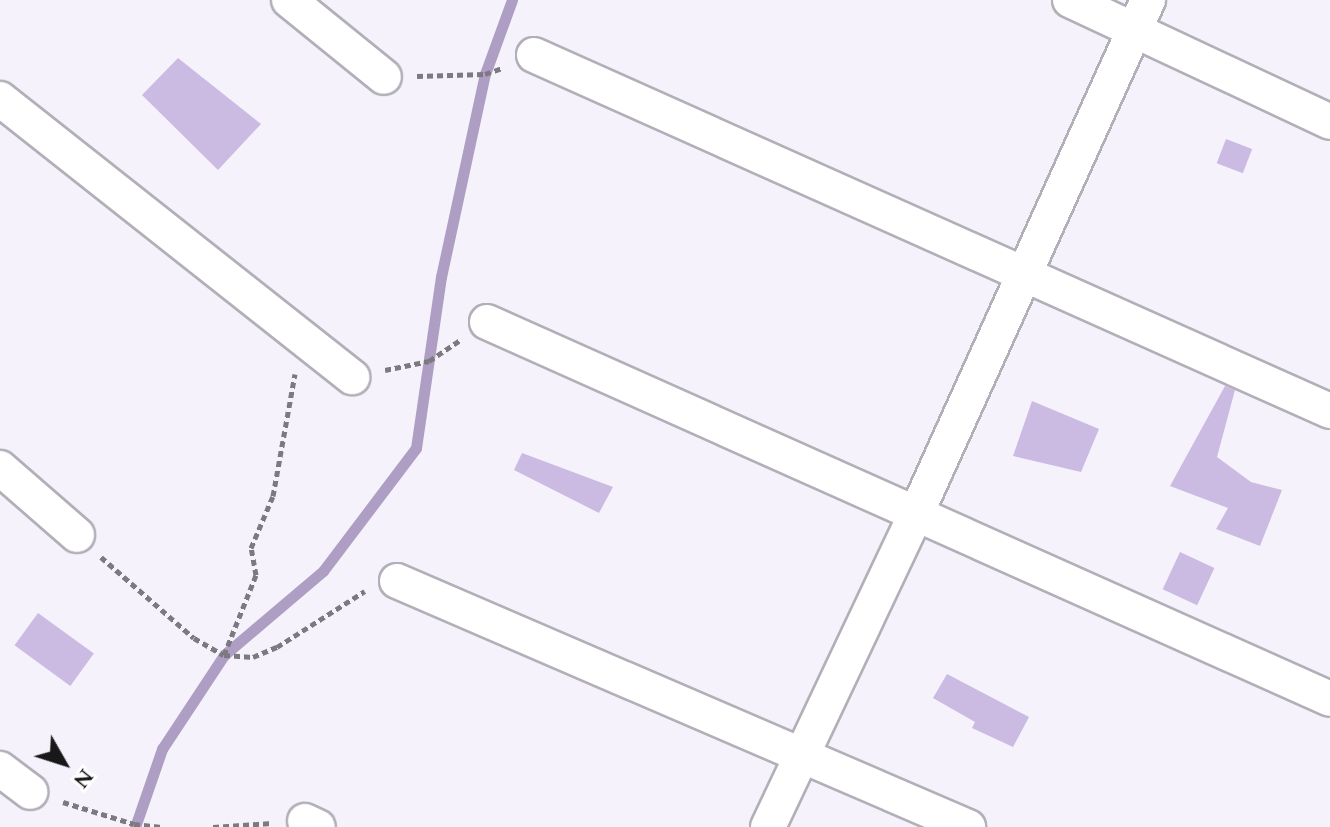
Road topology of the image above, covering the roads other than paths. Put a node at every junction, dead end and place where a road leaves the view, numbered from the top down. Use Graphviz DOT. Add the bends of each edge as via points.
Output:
graph roads {
  1 [pos="289,0"];
  2 [pos="1070,0"];
  3 [pos="1142,15"];
  4 [pos="534,55"];
  5 [pos="384,77"];
  6 [pos="0,99"];
  7 [pos="1330,122"];
  8 [pos="1023,273"];
  9 [pos="487,322"];
  10 [pos="352,377"];
  11 [pos="1330,411"];
  12 [pos="0,468"];
  13 [pos="916,514"];
  14 [pos="77,535"];
  15 [pos="397,581"];
  16 [pos="1330,699"];
  17 [pos="801,752"];
  18 [pos="0,769"];
  19 [pos="30,792"];
  20 [pos="768,827"];
  21 [pos="968,827"];
  1 -- 5 [label="street"];
  2 -- 3 [label="street"];
  3 -- 7 [label="street"];
  3 -- 8 [label="street"];
  4 -- 8 [label="street"];
  6 -- 10 [label="street"];
  8 -- 11 [label="street"];
  8 -- 13 [label="street"];
  9 -- 13 [label="street"];
  12 -- 14 [label="street"];
  13 -- 16 [label="street"];
  13 -- 17 [label="street"];
  15 -- 17 [label="street"];
  17 -- 20 [label="street"];
  17 -- 21 [label="street"];
  18 -- 19 [label="street"];
}
